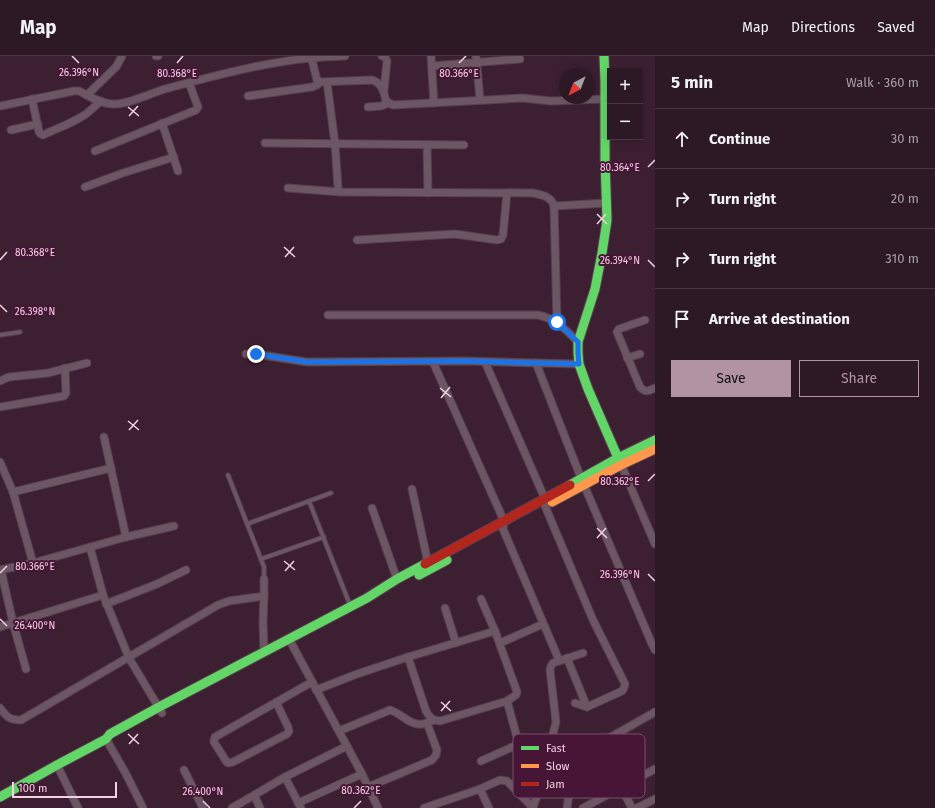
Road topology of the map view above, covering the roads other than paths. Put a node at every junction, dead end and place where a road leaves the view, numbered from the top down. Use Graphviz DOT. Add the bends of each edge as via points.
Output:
graph roads {
  1 [pos="122,56"];
  2 [pos="345,56"];
  3 [pos="431,56"];
  4 [pos="604,56"];
  5 [pos="311,57"];
  6 [pos="384,57"];
  7 [pos="476,59"];
  8 [pos="520,59"];
  9 [pos="432,66"];
  10 [pos="323,82"];
  11 [pos="189,83"];
  12 [pos="384,90"];
  13 [pos="88,95"];
  14 [pos="248,96"];
  15 [pos="32,99"];
  16 [pos="605,99"];
  17 [pos="480,100"];
  18 [pos="101,101"];
  19 [pos="434,103"];
  20 [pos="389,104"];
  21 [pos="0,106"];
  22 [pos="368,107"];
  23 [pos="162,123"];
  24 [pos="38,124"];
  25 [pos="11,130"];
  26 [pos="265,143"];
  27 [pos="335,144"];
  28 [pos="427,145"];
  29 [pos="464,145"];
  30 [pos="95,151"];
  31 [pos="174,157"];
  32 [pos="178,171"];
  33 [pos="85,187"];
  34 [pos="288,188"];
  35 [pos="341,192"];
  36 [pos="428,193"];
  37 [pos="507,193"];
  38 [pos="607,203"];
  39 [pos="554,206"];
  40 [pos="357,240"];
  41 [pos="328,315"];
  42 [pos="645,320"];
  43 [pos="557,322"];
  44 [pos="20,332"];
  45 [pos="0,335"];
  46 [pos="578,342"];
  47 [pos="246,354"];
  48 [pos="640,354"];
  49 [pos="627,358"];
  50 [pos="433,362"];
  51 [pos="485,362"];
  52 [pos="87,363"];
  53 [pos="536,363"];
  54 [pos="579,364"];
  55 [pos="65,368"];
  56 [pos="0,381"];
  57 [pos="655,388"];
  58 [pos="0,407"];
  59 [pos="104,437"];
  60 [pos="655,440"];
  61 [pos="655,449"];
  62 [pos="0,462"];
  63 [pos="620,462"];
  64 [pos="111,468"];
  65 [pos="228,475"];
  66 [pos="583,482"];
  67 [pos="412,489"];
  68 [pos="13,492"];
  69 [pos="331,493"];
  70 [pos="310,501"];
  71 [pos="545,502"];
  72 [pos="372,508"];
  73 [pos="247,524"];
  74 [pos="503,525"];
  75 [pos="174,526"];
  76 [pos="324,536"];
  77 [pos="126,538"];
  78 [pos="655,544"];
  79 [pos="90,547"];
  80 [pos="261,559"];
  81 [pos="33,563"];
  82 [pos="428,563"];
  83 [pos="0,570"];
  84 [pos="186,570"];
  85 [pos="264,579"];
  86 [pos="397,579"];
  87 [pos="102,595"];
  88 [pos="264,596"];
  89 [pos="480,599"];
  90 [pos="106,604"];
  91 [pos="351,606"];
  92 [pos="445,608"];
  93 [pos="13,623"];
  94 [pos="543,624"];
  95 [pos="0,627"];
  96 [pos="495,631"];
  97 [pos="290,642"];
  98 [pos="456,643"];
  99 [pos="500,643"];
  100 [pos="655,650"];
  101 [pos="264,652"];
  102 [pos="583,653"];
  103 [pos="408,657"];
  104 [pos="129,658"];
  105 [pos="563,660"];
  106 [pos="26,669"];
  107 [pos="312,682"];
  108 [pos="316,690"];
  109 [pos="507,701"];
  110 [pos="276,702"];
  111 [pos="575,704"];
  112 [pos="587,707"];
  113 [pos="0,708"];
  114 [pos="161,710"];
  115 [pos="655,712"];
  116 [pos="431,721"];
  117 [pos="339,731"];
  118 [pos="515,734"];
  119 [pos="553,734"];
  120 [pos="616,734"];
  121 [pos="106,739"];
  122 [pos="347,746"];
  123 [pos="513,746"];
  124 [pos="481,761"];
  125 [pos="57,765"];
  126 [pos="655,769"];
  127 [pos="184,770"];
  128 [pos="362,774"];
  129 [pos="645,775"];
  130 [pos="285,777"];
  131 [pos="368,787"];
  132 [pos="513,788"];
  133 [pos="480,789"];
  134 [pos="254,795"];
  135 [pos="0,797"];
  136 [pos="523,798"];
  137 [pos="536,798"];
  138 [pos="568,798"];
  139 [pos="626,798"];
  140 [pos="599,799"];
  141 [pos="655,799"];
  142 [pos="299,806"];
  143 [pos="78,808"];
  144 [pos="143,808"];
  145 [pos="203,808"];
  146 [pos="232,808"];
  147 [pos="260,808"];
  148 [pos="378,808"];
  149 [pos="424,808"];
  150 [pos="489,808"];
  151 [pos="533,808"];
  152 [pos="567,808"];
  153 [pos="583,808"];
  154 [pos="632,808"];
  155 [pos="637,808"];
  1 -- 13 [label="street" via="116,67"];
  2 -- 5 [label="street"];
  3 -- 9 [label="street"];
  4 -- 16 [label="street"];
  5 -- 10 [label="street" via="317,80"];
  5 -- 11 [label="street" via="252,67"];
  6 -- 12 [label="street" via="387,61"];
  7 -- 8 [label="street"];
  7 -- 9 [label="street"];
  7 -- 17 [label="street"];
  9 -- 19 [label="street"];
  10 -- 12 [label="street" via="372,80"];
  10 -- 14 [label="street" via="312,87"];
  10 -- 27 [label="street"];
  11 -- 18 [label="street" via="124,103 114,105"];
  11 -- 23 [label="street" via="198,107 196,110"];
  12 -- 20 [label="street"];
  13 -- 15 [label="street" via="74,91"];
  13 -- 18 [label="street"];
  15 -- 21 [label="street"];
  15 -- 24 [label="street"];
  16 -- 17 [label="street"];
  16 -- 38 [label="street"];
  17 -- 19 [label="street"];
  18 -- 24 [label="street" via="86,114 43,135 39,132"];
  19 -- 20 [label="street"];
  20 -- 22 [label="street"];
  23 -- 30 [label="street"];
  23 -- 31 [label="street"];
  24 -- 25 [label="street"];
  26 -- 27 [label="street"];
  27 -- 28 [label="street"];
  27 -- 35 [label="street" via="338,190"];
  28 -- 29 [label="street"];
  28 -- 36 [label="street"];
  31 -- 32 [label="street"];
  31 -- 33 [label="street"];
  34 -- 35 [label="street"];
  35 -- 36 [label="street"];
  36 -- 37 [label="street"];
  37 -- 39 [label="street" via="546,196 552,200"];
  37 -- 40 [label="street" via="501,239 455,234"];
  38 -- 39 [label="street"];
  38 -- 46 [label="street" via="607,220 595,289"];
  39 -- 43 [label="street"];
  41 -- 43 [label="street" via="538,315"];
  42 -- 49 [label="street" via="617,332"];
  43 -- 46 [label="street"];
  44 -- 45 [label="lane"];
  46 -- 54 [label="street"];
  47 -- 50 [label="street" via="307,362"];
  48 -- 49 [label="street"];
  49 -- 57 [label="street" via="640,387 644,391"];
  50 -- 51 [label="street"];
  50 -- 74 [label="street"];
  51 -- 53 [label="street"];
  51 -- 71 [label="street"];
  52 -- 55 [label="street"];
  53 -- 54 [label="street"];
  53 -- 66 [label="street"];
  54 -- 63 [label="street"];
  55 -- 56 [label="street" via="48,373 9,377"];
  55 -- 58 [label="street" via="64,396"];
  59 -- 64 [label="street"];
  60 -- 63 [label="street"];
  61 -- 63 [label="street"];
  62 -- 68 [label="street"];
  63 -- 66 [label="street"];
  63 -- 78 [label="street"];
  64 -- 68 [label="street"];
  64 -- 77 [label="street"];
  65 -- 73 [label="lane"];
  66 -- 71 [label="street"];
  66 -- 100 [label="street"];
  67 -- 82 [label="street"];
  68 -- 81 [label="street"];
  69 -- 70 [label="lane"];
  70 -- 73 [label="lane"];
  70 -- 76 [label="lane"];
  71 -- 74 [label="street"];
  71 -- 112 [label="street" via="593,620 625,684 622,691"];
  72 -- 86 [label="street"];
  73 -- 80 [label="lane"];
  74 -- 82 [label="street"];
  74 -- 94 [label="street"];
  74 -- 97 [label="street" via="370,603"];
  75 -- 77 [label="street"];
  76 -- 80 [label="lane"];
  76 -- 91 [label="lane"];
  77 -- 79 [label="street"];
  79 -- 81 [label="street"];
  79 -- 87 [label="street"];
  80 -- 85 [label="lane"];
  81 -- 83 [label="street"];
  82 -- 86 [label="street"];
  83 -- 93 [label="street"];
  84 -- 90 [label="street"];
  85 -- 88 [label="street"];
  86 -- 91 [label="street"];
  87 -- 90 [label="street"];
  87 -- 93 [label="street"];
  88 -- 101 [label="street"];
  88 -- 104 [label="street" via="218,605"];
  89 -- 96 [label="street"];
  90 -- 104 [label="street"];
  91 -- 97 [label="street"];
  92 -- 98 [label="street"];
  93 -- 95 [label="street"];
  93 -- 106 [label="street"];
  94 -- 99 [label="street"];
  94 -- 105 [label="street"];
  96 -- 98 [label="street"];
  96 -- 99 [label="street"];
  97 -- 101 [label="street"];
  97 -- 107 [label="street"];
  97 -- 114 [label="street"];
  98 -- 103 [label="street"];
  99 -- 109 [label="street" via="517,692"];
  101 -- 114 [label="street"];
  102 -- 105 [label="street"];
  103 -- 108 [label="street"];
  103 -- 116 [label="street"];
  104 -- 113 [label="street" via="21,720 11,720"];
  104 -- 114 [label="street"];
  105 -- 112 [label="street"];
  105 -- 119 [label="street" via="550,666 556,722"];
  107 -- 108 [label="street"];
  107 -- 110 [label="street"];
  108 -- 117 [label="street"];
  109 -- 116 [label="street" via="440,721"];
  109 -- 118 [label="street"];
  110 -- 110 [label="street" via="215,736 214,742 226,761 233,762 287,734 288,727"];
  111 -- 112 [label="street"];
  114 -- 121 [label="street" via="110,734"];
  115 -- 120 [label="street"];
  116 -- 117 [label="street" via="415,724 390,710"];
  116 -- 131 [label="street" via="437,750 432,760"];
  117 -- 122 [label="street"];
  121 -- 125 [label="street"];
  121 -- 144 [label="street"];
  122 -- 128 [label="street"];
  122 -- 130 [label="street"];
  123 -- 124 [label="street"];
  125 -- 135 [label="street"];
  125 -- 143 [label="street"];
  126 -- 129 [label="street"];
  127 -- 145 [label="street"];
  128 -- 131 [label="street"];
  128 -- 142 [label="street"];
  130 -- 134 [label="street"];
  130 -- 142 [label="street"];
  131 -- 148 [label="street"];
  132 -- 133 [label="street" via="500,780"];
  133 -- 149 [label="street"];
  133 -- 150 [label="street"];
  134 -- 146 [label="street"];
  134 -- 147 [label="street"];
  136 -- 151 [label="street"];
  137 -- 151 [label="street"];
  138 -- 152 [label="street"];
  139 -- 154 [label="street"];
  140 -- 153 [label="street"];
  141 -- 155 [label="street"];
}
